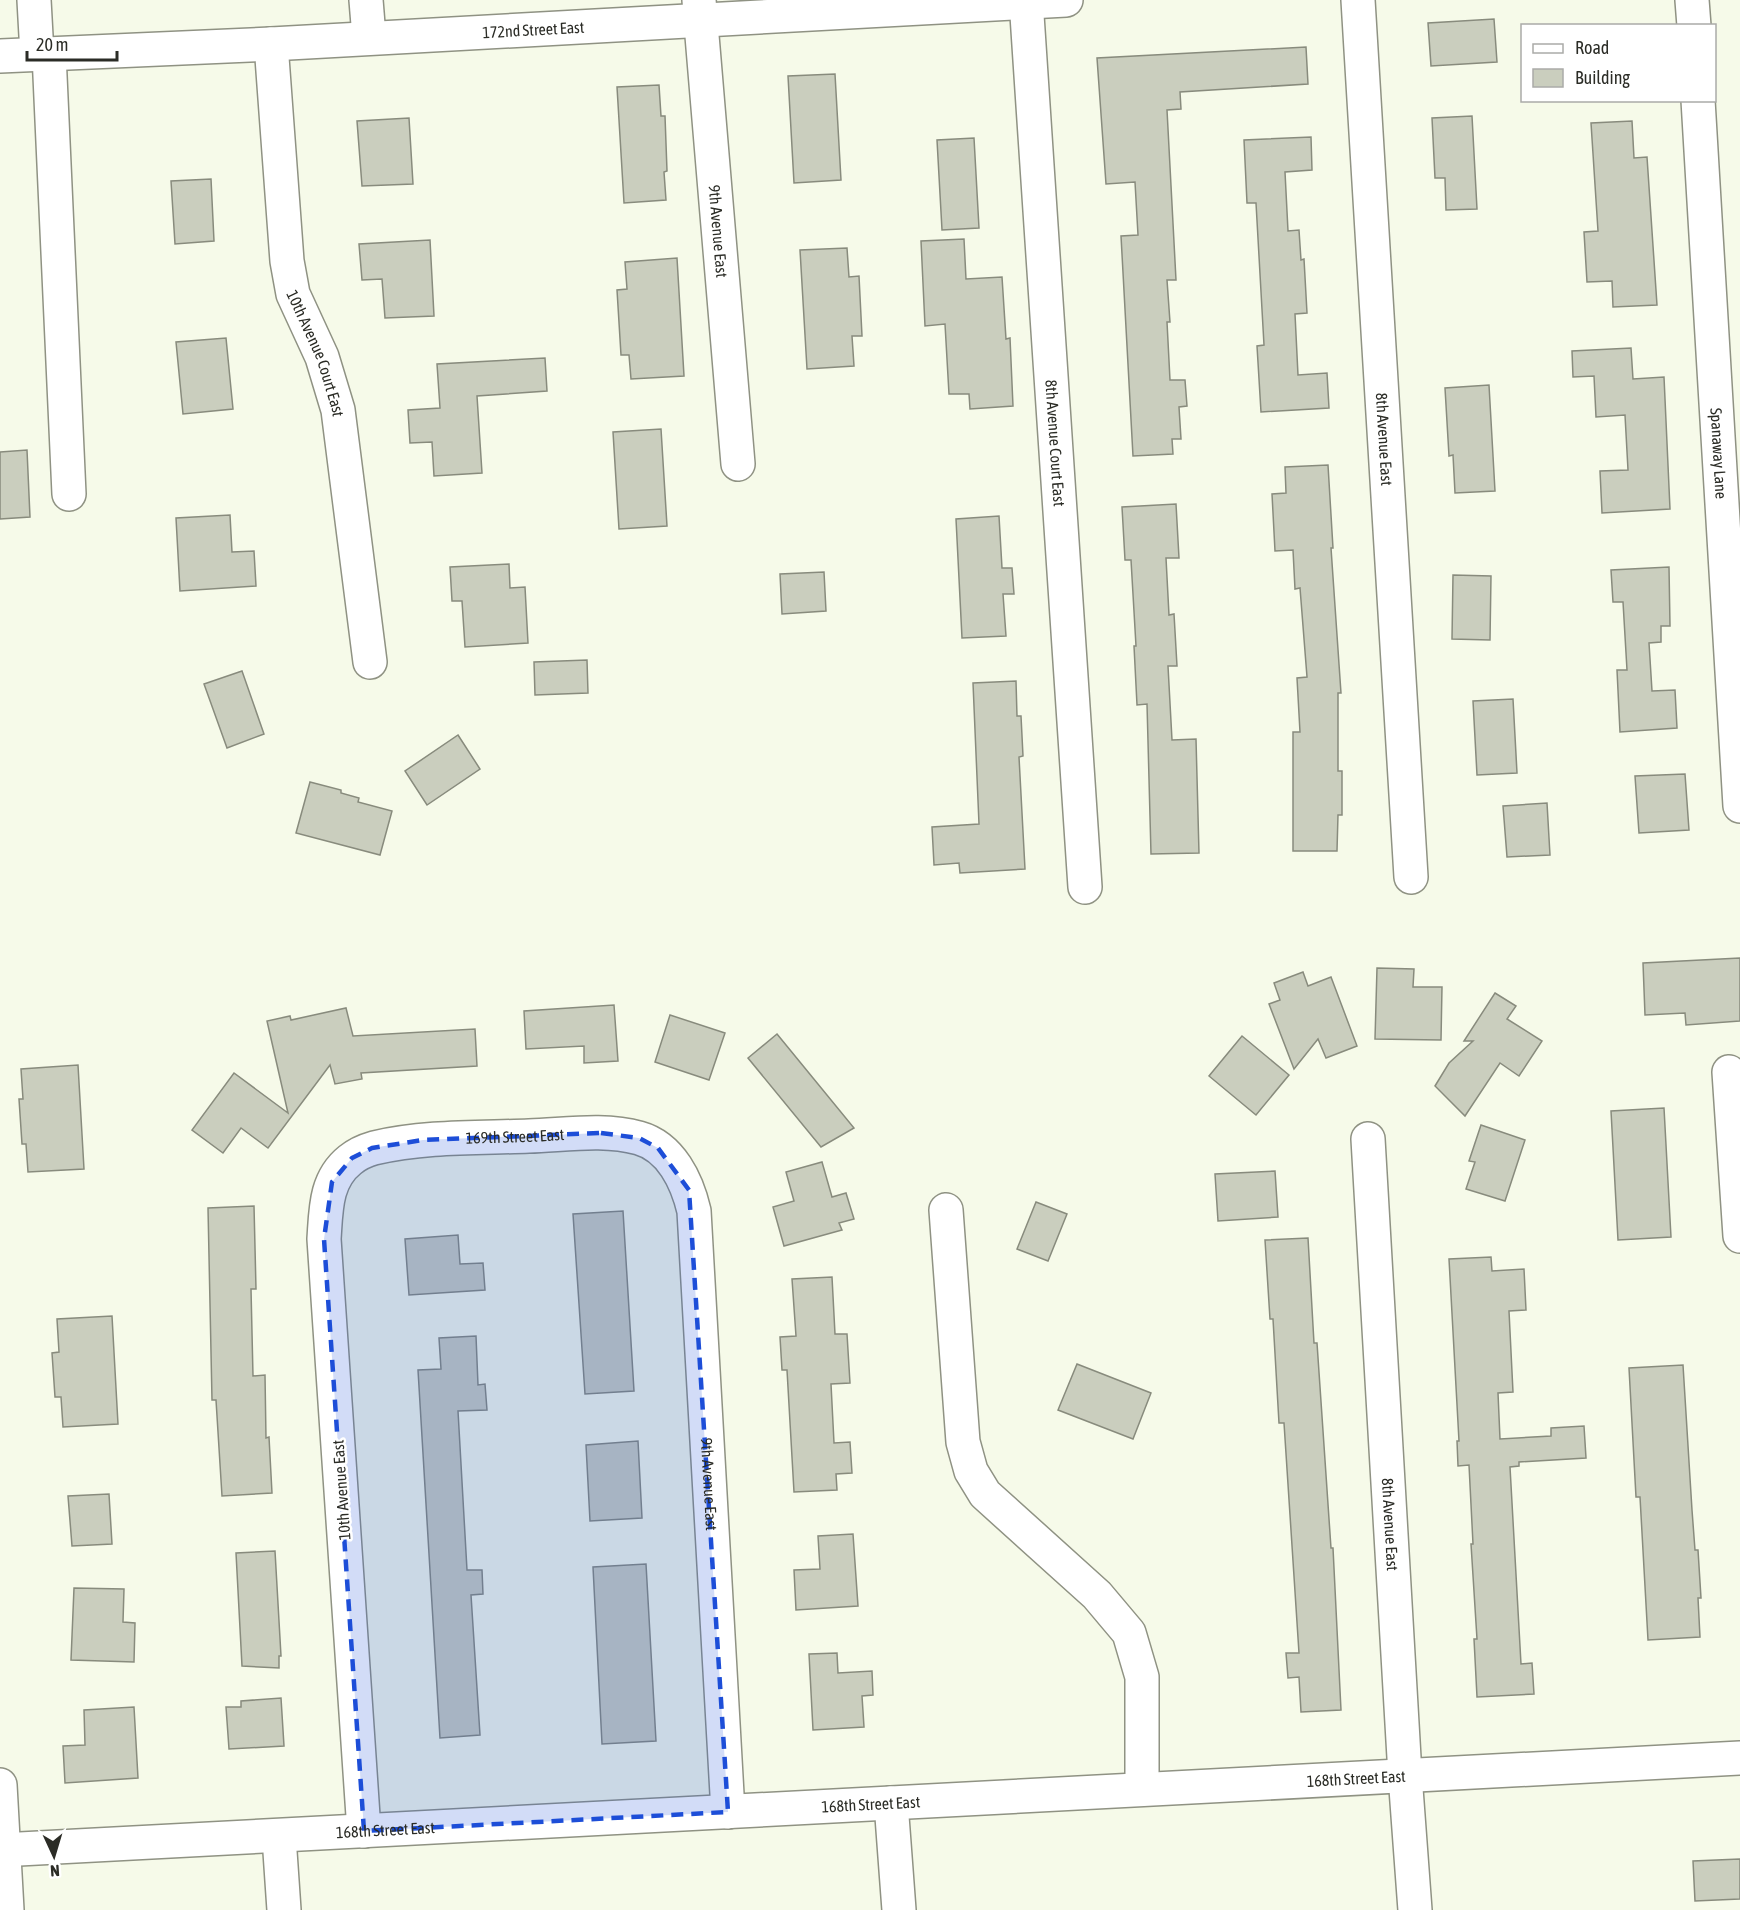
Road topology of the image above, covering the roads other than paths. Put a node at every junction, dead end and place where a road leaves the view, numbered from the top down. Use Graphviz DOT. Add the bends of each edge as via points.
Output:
graph roads {
  1 [pos="34,0"];
  2 [pos="366,0"];
  3 [pos="1066,0"];
  4 [pos="1358,0"];
  5 [pos="1692,0"];
  6 [pos="1026,1"];
  7 [pos="700,10"];
  8 [pos="1694,24"];
  9 [pos="369,37"];
  10 [pos="271,44"];
  11 [pos="43,54"];
  12 [pos="0,57"];
  13 [pos="1698,102"];
  14 [pos="738,464"];
  15 [pos="69,494"];
  16 [pos="370,663"];
  17 [pos="1740,806"];
  18 [pos="1411,877"];
  19 [pos="1085,887"];
  20 [pos="1729,1071"];
  21 [pos="1368,1139"];
  22 [pos="352,1158"];
  23 [pos="672,1161"];
  24 [pos="946,1210"];
  25 [pos="1740,1236"];
  26 [pos="1740,1758"];
  27 [pos="1405,1775"];
  28 [pos="0,1785"];
  29 [pos="1142,1789"];
  30 [pos="891,1803"];
  31 [pos="728,1812"];
  32 [pos="364,1831"];
  33 [pos="279,1836"];
  34 [pos="2,1850"];
  35 [pos="8,1910"];
  36 [pos="284,1910"];
  37 [pos="899,1910"];
  38 [pos="1415,1910"];
  1 -- 11 [label="street"];
  2 -- 9 [label="street"];
  3 -- 6 [label="street, 172nd Street East"];
  4 -- 18 [label="street, 8th Avenue East"];
  5 -- 8 [label="street"];
  6 -- 7 [label="street, 172nd Street East"];
  6 -- 19 [label="street, 8th Avenue Court East"];
  7 -- 9 [label="street, 172nd Street East"];
  7 -- 14 [label="street, 9th Avenue East"];
  9 -- 10 [label="street, 172nd Street East"];
  10 -- 11 [label="street, 172nd Street East"];
  10 -- 16 [label="street, 10th Avenue Court East" via="287,261 293,294 322,357 338,410"];
  11 -- 12 [label="street, 172nd Street East"];
  11 -- 15 [label="street"];
  13 -- 17 [label="street, Spanaway Lane"];
  20 -- 25 [label="street"];
  21 -- 27 [label="street, 8th Avenue East"];
  22 -- 23 [label="street, 169th Street East" via="372,1148 423,1140 601,1133 639,1138"];
  22 -- 32 [label="street, 10th Avenue East" via="332,1182 324,1239"];
  23 -- 31 [label="street, 9th Avenue East" via="689,1190 694,1211"];
  24 -- 29 [label="street" via="963,1442 971,1471 985,1494 1097,1594 1129,1633 1142,1677"];
  26 -- 27 [label="street, 168th Street East"];
  27 -- 29 [label="street, 168th Street East"];
  27 -- 38 [label="street, 8th Avenue East"];
  28 -- 34 [label="street"];
  29 -- 30 [label="street, 168th Street East"];
  30 -- 31 [label="street, 168th Street East"];
  30 -- 37 [label="street"];
  31 -- 32 [label="street, 168th Street East"];
  32 -- 33 [label="street, 168th Street East"];
  33 -- 34 [label="street, 168th Street East"];
  33 -- 36 [label="street"];
  34 -- 35 [label="street"];
}
